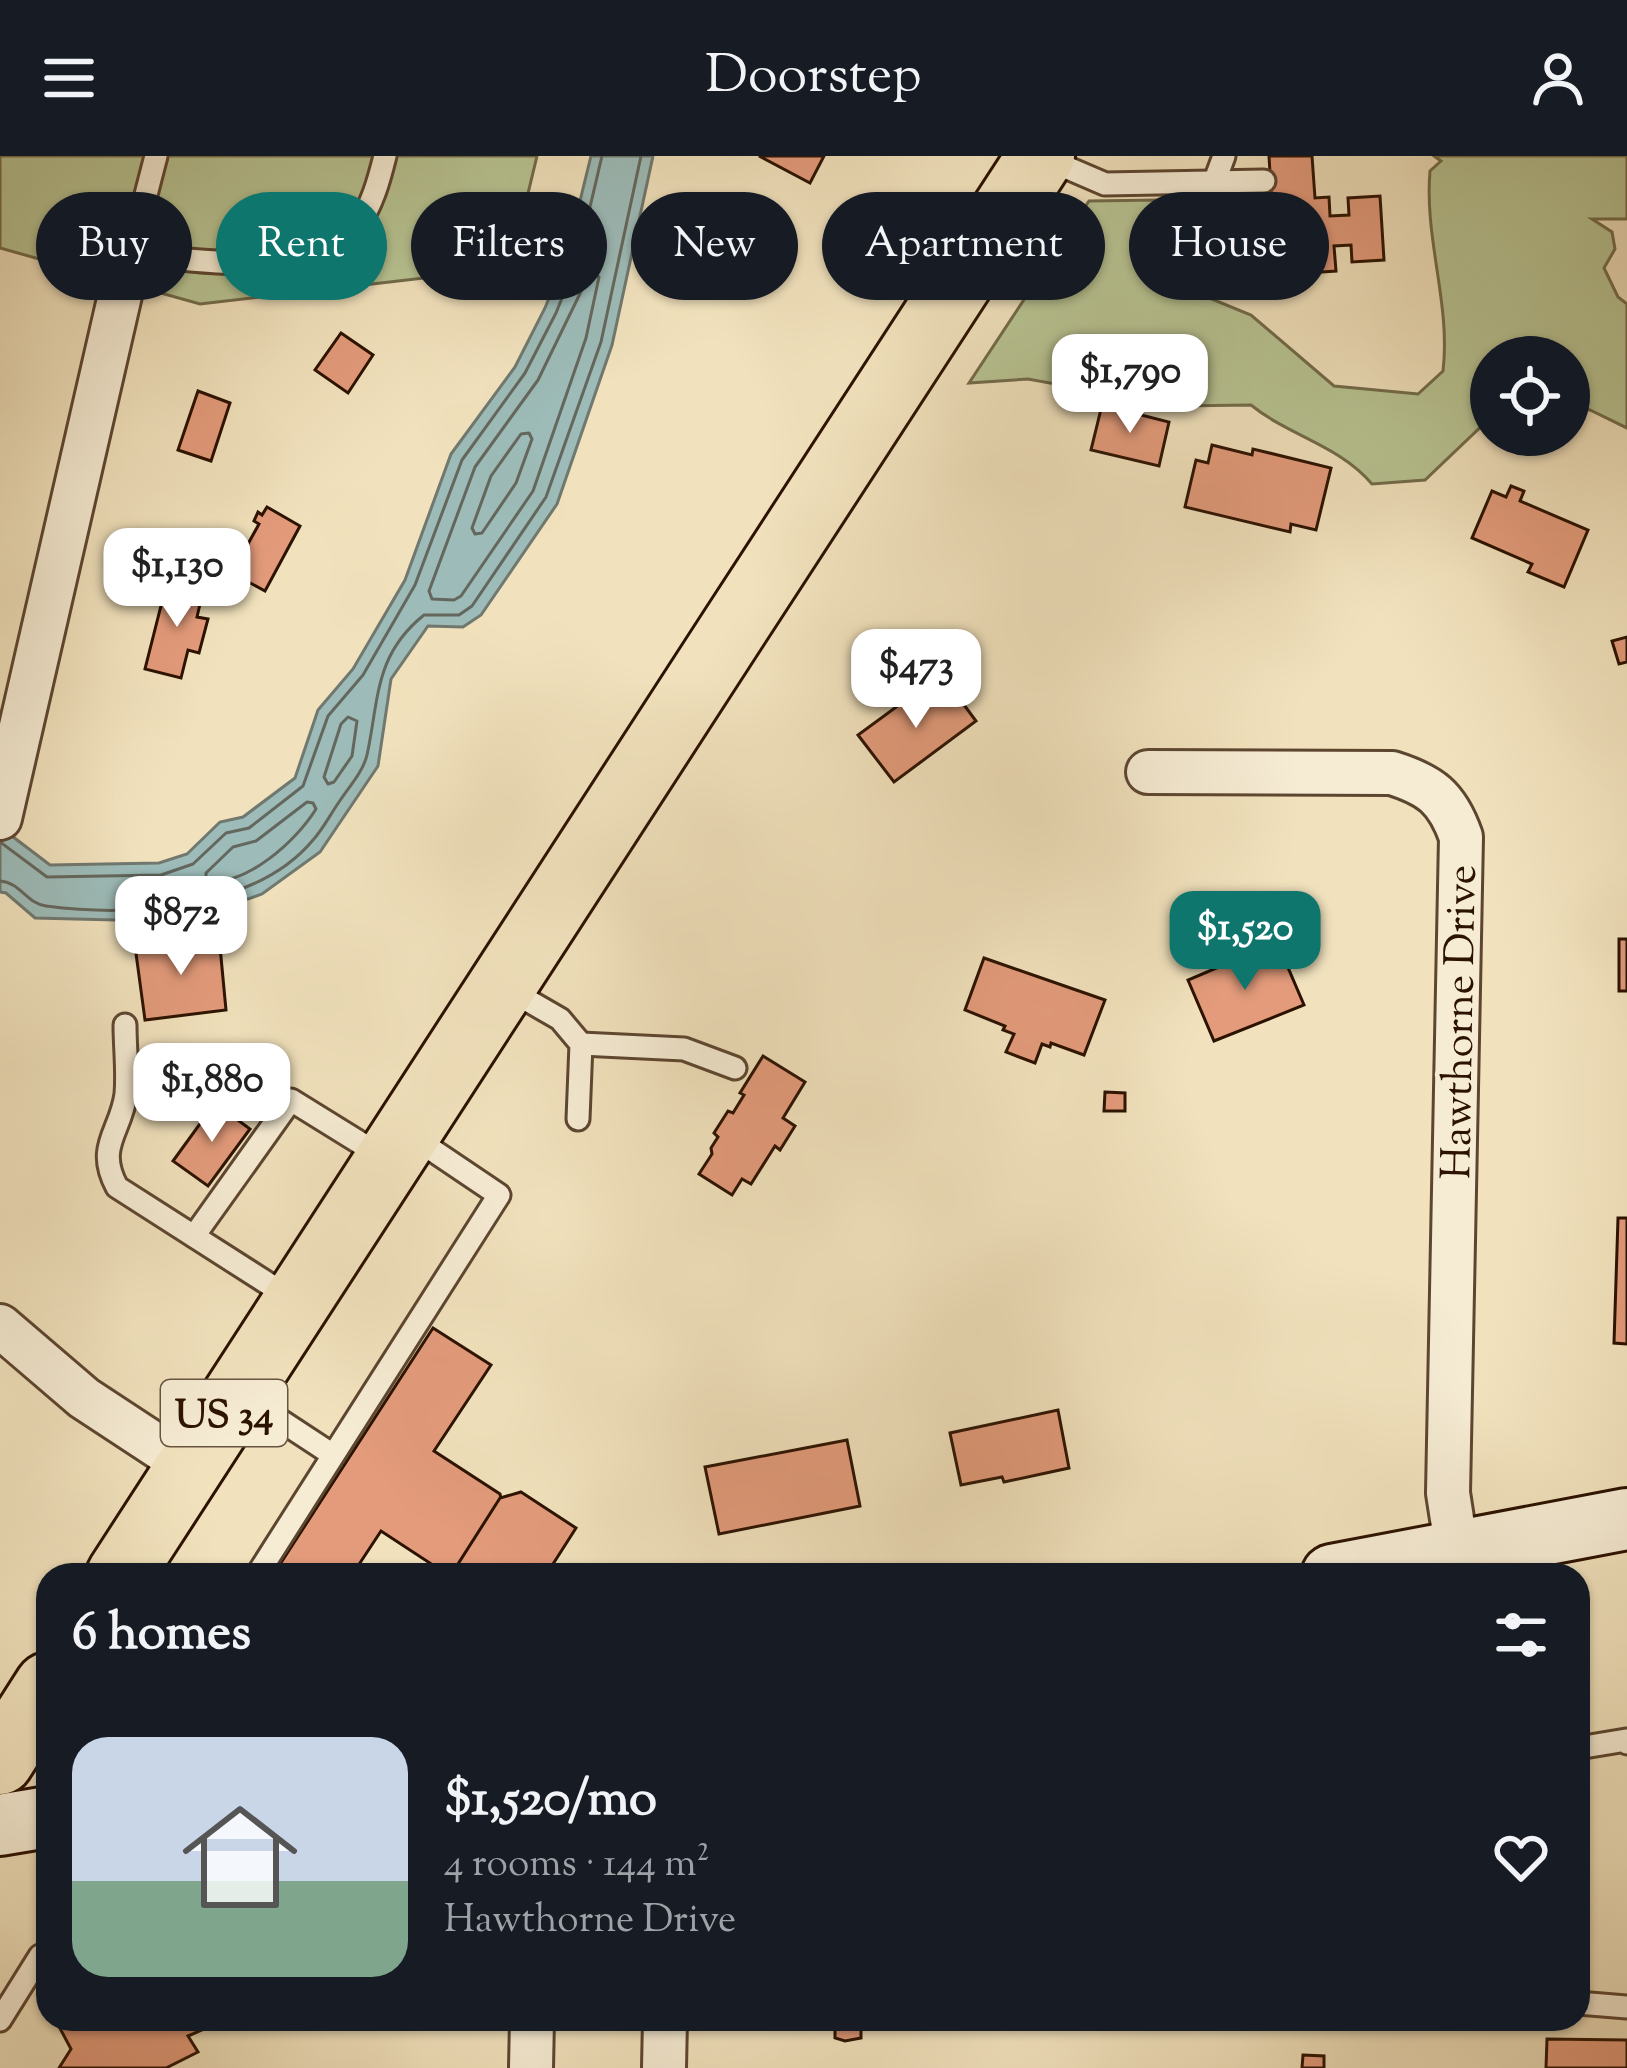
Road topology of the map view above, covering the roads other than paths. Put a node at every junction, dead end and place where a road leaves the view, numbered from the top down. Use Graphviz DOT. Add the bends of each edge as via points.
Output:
graph roads {
  1 [pos="385,156"];
  2 [pos="1041,156"];
  3 [pos="1224,156"];
  4 [pos="149,158"];
  5 [pos="1264,182"];
  6 [pos="1214,183"];
  7 [pos="142,192"];
  8 [pos="192,264"];
  9 [pos="119,300"];
  10 [pos="1148,772"];
  11 [pos="4,800"];
  12 [pos="502,986"];
  13 [pos="125,1025"];
  14 [pos="580,1044"];
  15 [pos="735,1068"];
  16 [pos="578,1119"];
  17 [pos="395,1145"];
  18 [pos="194,1236"];
  19 [pos="296,1301"];
  20 [pos="0,1326"];
  21 [pos="237,1393"];
  22 [pos="333,1455"];
  23 [pos="189,1467"];
  24 [pos="1627,1519"];
  25 [pos="128,1563"];
  26 [pos="265,1563"];
  27 [pos="1460,1563"];
  28 [pos="36,1705"];
  29 [pos="1627,1743"];
  30 [pos="1590,1746"];
  31 [pos="0,1761"];
  32 [pos="36,1819"];
  33 [pos="0,1825"];
  34 [pos="36,1962"];
  35 [pos="1590,2004"];
  36 [pos="1627,2007"];
  37 [pos="0,2020"];
  38 [pos="532,2031"];
  39 [pos="665,2031"];
  40 [pos="531,2068"];
  41 [pos="664,2068"];
  1 -- 8 [label="lane" via="371,202 335,245 313,254"];
  2 -- 6 [label="lane" via="1105,184"];
  2 -- 12 [label="main road, US 34"];
  3 -- 6 [label="lane"];
  4 -- 7 [label="lane"];
  5 -- 6 [label="lane"];
  9 -- 11 [label="street"];
  10 -- 27 [label="street, Hawthorne Drive" via="1392,773 1427,784 1454,816 1460,837 1448,1493"];
  12 -- 14 [label="lane" via="560,1019"];
  12 -- 17 [label="main road, US 34"];
  13 -- 18 [label="lane" via="126,1093 108,1170 132,1199"];
  14 -- 15 [label="lane" via="684,1048"];
  14 -- 16 [label="lane"];
  17 -- 18 [label="lane" via="291,1100"];
  17 -- 19 [label="main road, US 34"];
  17 -- 22 [label="lane" via="499,1195"];
  18 -- 19 [label="lane"];
  19 -- 21 [label="main road, US 34"];
  20 -- 23 [label="street" via="84,1399"];
  21 -- 22 [label="lane"];
  21 -- 23 [label="main road, US 34"];
  22 -- 26 [label="lane"];
  23 -- 25 [label="main road, US 34"];
  24 -- 27 [label="main road"];
  28 -- 31 [label="main road"];
  29 -- 30 [label="lane"];
  32 -- 33 [label="main road"];
  34 -- 37 [label="lane"];
  35 -- 36 [label="lane"];
  38 -- 40 [label="street"];
  39 -- 41 [label="street"];
}
